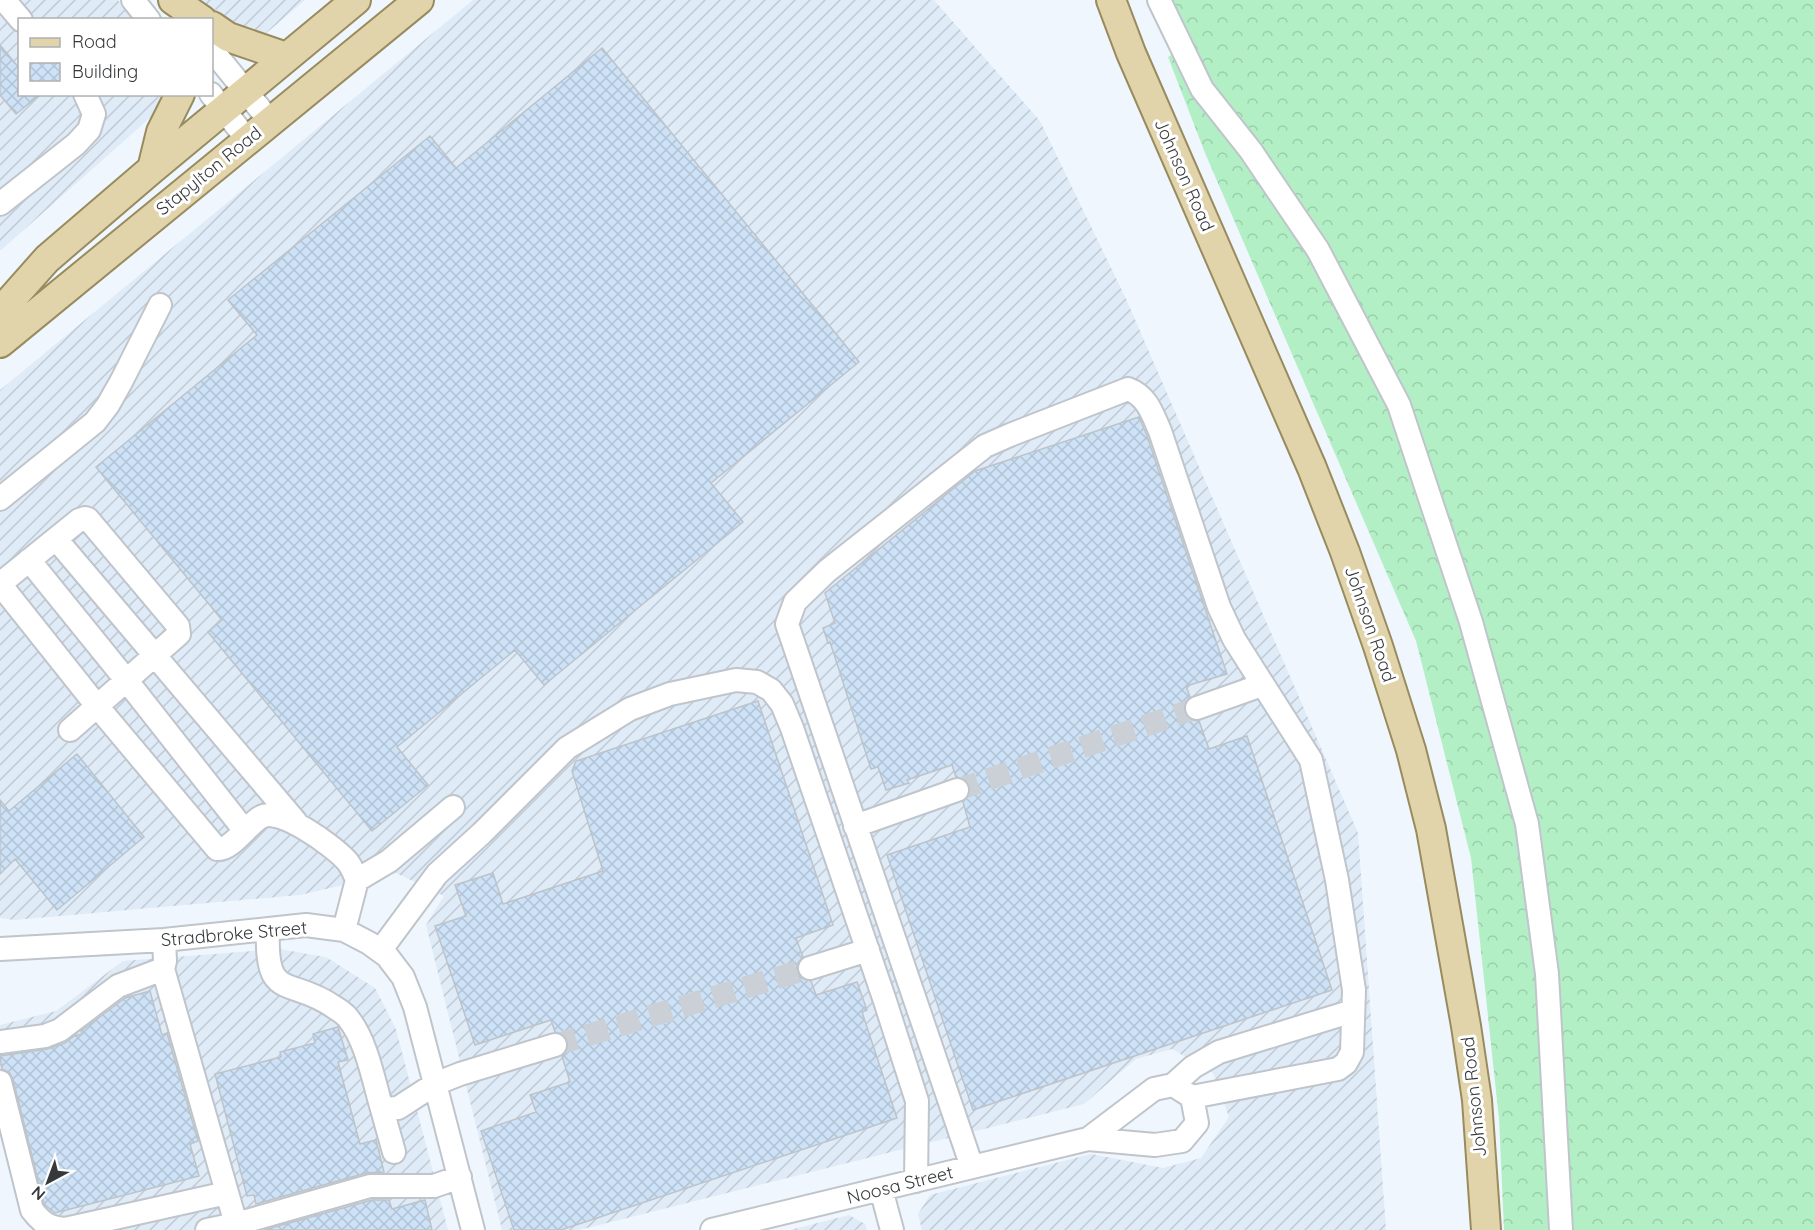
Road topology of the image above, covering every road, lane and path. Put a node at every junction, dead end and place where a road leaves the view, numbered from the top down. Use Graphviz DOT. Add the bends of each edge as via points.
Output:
graph roads {
  1 [pos="4,0"];
  2 [pos="133,0"];
  3 [pos="171,0"];
  4 [pos="356,0"];
  5 [pos="419,0"];
  6 [pos="1097,0"];
  7 [pos="1112,0"];
  8 [pos="1159,0"];
  9 [pos="19,18"];
  10 [pos="147,18"];
  11 [pos="184,18"];
  12 [pos="199,18"];
  13 [pos="213,27"];
  14 [pos="213,51"];
  15 [pos="1131,53"];
  16 [pos="285,57"];
  17 [pos="245,90"];
  18 [pos="86,96"];
  19 [pos="179,96"];
  20 [pos="217,102"];
  21 [pos="270,121"];
  22 [pos="248,139"];
  23 [pos="152,169"];
  24 [pos="0,204"];
  25 [pos="160,305"];
  26 [pos="0,312"];
  27 [pos="0,343"];
  28 [pos="0,500"];
  29 [pos="56,539"];
  30 [pos="29,560"];
  31 [pos="0,584"];
  32 [pos="154,656"];
  33 [pos="127,681"];
  34 [pos="1262,685"];
  35 [pos="97,706"];
  36 [pos="1197,708"];
  37 [pos="70,730"];
  38 [pos="957,790"];
  39 [pos="453,807"];
  40 [pos="855,826"];
  41 [pos="301,828"];
  42 [pos="245,831"];
  43 [pos="357,880"];
  44 [pos="268,930"];
  45 [pos="344,930"];
  46 [pos="164,940"];
  47 [pos="868,950"];
  48 [pos="380,951"];
  49 [pos="0,953"];
  50 [pos="810,968"];
  51 [pos="163,969"];
  52 [pos="1353,1011"];
  53 [pos="0,1042"];
  54 [pos="555,1045"];
  55 [pos="0,1082"];
  56 [pos="435,1084"];
  57 [pos="1173,1085"];
  58 [pos="1192,1097"];
  59 [pos="382,1108"];
  60 [pos="1088,1139"];
  61 [pos="394,1152"];
  62 [pos="972,1167"];
  63 [pos="460,1177"];
  64 [pos="916,1181"];
  65 [pos="881,1189"];
  66 [pos="227,1193"];
  67 [pos="236,1224"];
  68 [pos="207,1230"];
  69 [pos="474,1230"];
  70 [pos="712,1230"];
  71 [pos="892,1230"];
  72 [pos="1486,1230"];
  73 [pos="1561,1230"];
  1 -- 9 [label="street"];
  2 -- 10 [label="street"];
  3 -- 11 [label="street"];
  3 -- 12 [label="main road"];
  4 -- 16 [label="main road, Stapylton Road"];
  5 -- 21 [label="main road, Stapylton Road"];
  6 -- 15 [label="main road, Johnson Road"];
  7 -- 15 [label="main road, Johnson Road"];
  8 -- 73 [label="street" via="1202,88 1318,249 1399,405 1471,622 1527,824 1547,974"];
  13 -- 16 [label="main road"];
  14 -- 17 [label="street"];
  15 -- 72 [label="main road, Johnson Road" via="1312,468 1378,646 1407,740 1431,829 1466,1026 1477,1100"];
  16 -- 17 [label="main road, Stapylton Road"];
  17 -- 20 [label="main road, Stapylton Road"];
  17 -- 21 [label="street"];
  18 -- 24 [label="street" via="94,114 88,130"];
  19 -- 23 [label="main road" via="161,132"];
  20 -- 22 [label="street"];
  20 -- 23 [label="main road, Stapylton Road"];
  21 -- 22 [label="main road, Stapylton Road"];
  22 -- 27 [label="main road, Stapylton Road"];
  23 -- 26 [label="main road, Stapylton Road" via="47,259"];
  25 -- 28 [label="street" via="108,405 94,422"];
  29 -- 30 [label="street"];
  29 -- 32 [label="street"];
  29 -- 32 [label="street" via="79,520 88,519 179,629 179,634"];
  30 -- 31 [label="street"];
  30 -- 33 [label="street"];
  31 -- 35 [label="street"];
  32 -- 33 [label="street"];
  32 -- 41 [label="street"];
  33 -- 35 [label="street"];
  33 -- 42 [label="street"];
  34 -- 36 [label="street"];
  34 -- 40 [label="street" via="1219,606 1156,422 1138,392 1128,389 985,446 827,570 795,602 787,624"];
  34 -- 52 [label="street" via="1311,760 1337,880 1354,990"];
  35 -- 37 [label="street"];
  35 -- 42 [label="street" via="217,849 225,848"];
  38 -- 40 [label="street"];
  39 -- 43 [label="street" via="389,861"];
  40 -- 62 [label="street"];
  41 -- 42 [label="street" via="271,814 261,816"];
  41 -- 43 [label="street" via="332,847 348,862"];
  43 -- 45 [label="street"];
  44 -- 45 [label="street, Stradbroke Street" via="306,925"];
  44 -- 46 [label="street, Stradbroke Street"];
  44 -- 59 [label="street" via="267,958 272,974 284,986 322,999 346,1015 358,1032"];
  45 -- 48 [label="street, Stradbroke Street"];
  46 -- 49 [label="street, Stradbroke Street"];
  46 -- 51 [label="street"];
  47 -- 48 [label="street" via="782,705 771,690 756,682 736,680 670,694 630,710 567,748 437,874"];
  47 -- 50 [label="street"];
  47 -- 64 [label="street" via="917,1101"];
  48 -- 56 [label="street, Stradbroke Street" via="403,977"];
  51 -- 53 [label="street" via="118,986 60,1030"];
  51 -- 66 [label="street"];
  52 -- 57 [label="street" via="1218,1052"];
  52 -- 58 [label="street" via="1352,1052 1338,1069"];
  54 -- 56 [label="street"];
  55 -- 66 [label="street" via="32,1210 41,1222 53,1228 65,1229"];
  56 -- 59 [label="street" via="398,1108"];
  56 -- 63 [label="street, Stradbroke Street"];
  57 -- 58 [label="street"];
  57 -- 60 [label="street, Noosa Street" via="1154,1089"];
  58 -- 60 [label="street, Noosa Street" via="1197,1124 1182,1140 1155,1145"];
  59 -- 61 [label="street"];
  60 -- 62 [label="street, Noosa Street"];
  62 -- 64 [label="street, Noosa Street"];
  63 -- 67 [label="street" via="434,1186 370,1186"];
  63 -- 69 [label="street, Stradbroke Street"];
  64 -- 65 [label="street, Noosa Street"];
  65 -- 70 [label="street, Noosa Street"];
  65 -- 71 [label="street"];
  66 -- 67 [label="street"];
  67 -- 68 [label="street"];
}
